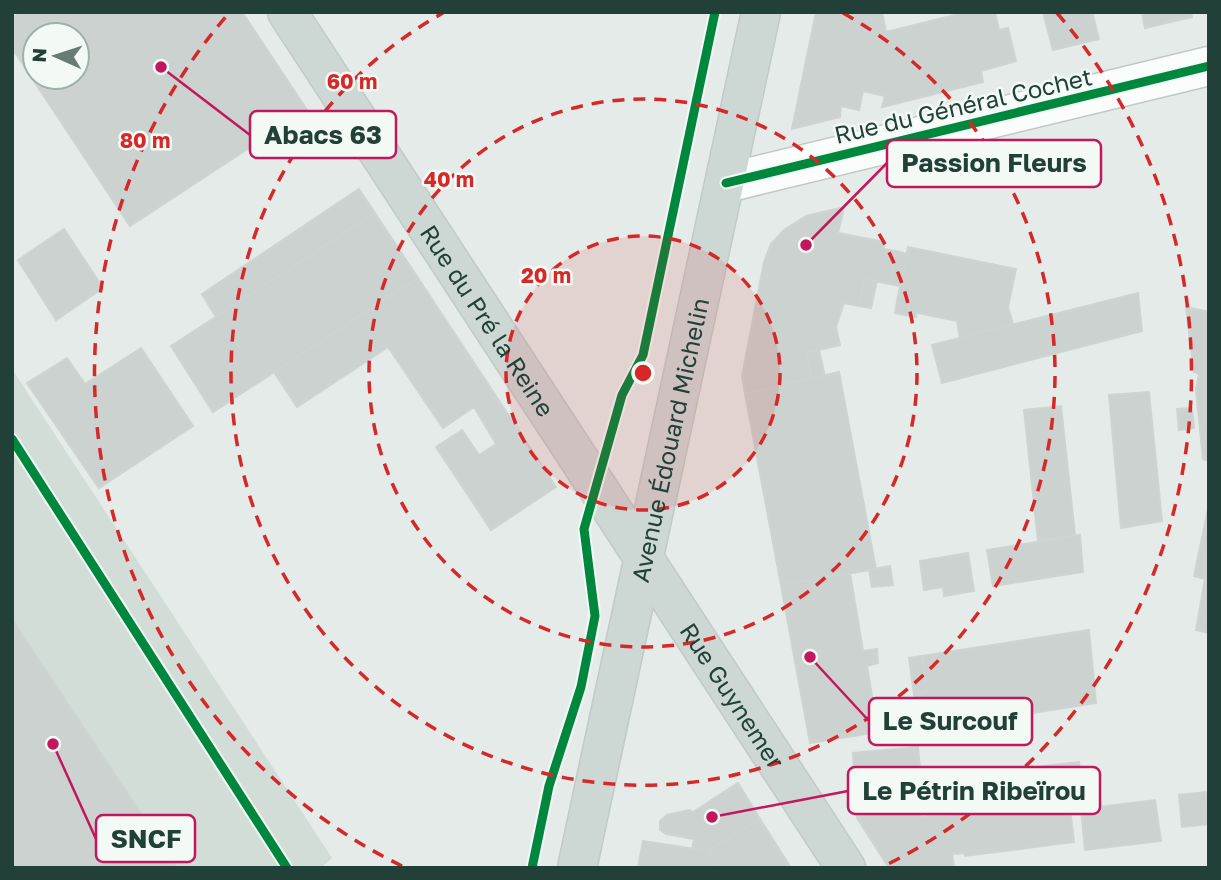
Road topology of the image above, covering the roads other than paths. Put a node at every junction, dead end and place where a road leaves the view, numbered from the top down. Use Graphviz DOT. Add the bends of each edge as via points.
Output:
graph roads {
  1 [pos="287,12"];
  2 [pos="761,12"];
  3 [pos="1209,66"];
  4 [pos="726,183"];
  5 [pos="643,559"];
  6 [pos="577,868"];
  7 [pos="846,868"];
  1 -- 5 [label="main road, Rue du Pré la Reine"];
  2 -- 4 [label="main road, Avenue Édouard Michelin"];
  3 -- 4 [label="street, Rue du Général Cochet"];
  4 -- 5 [label="main road, Avenue Édouard Michelin"];
  5 -- 6 [label="main road, Avenue Édouard Michelin"];
  5 -- 7 [label="main road, Rue Guynemer"];
}
